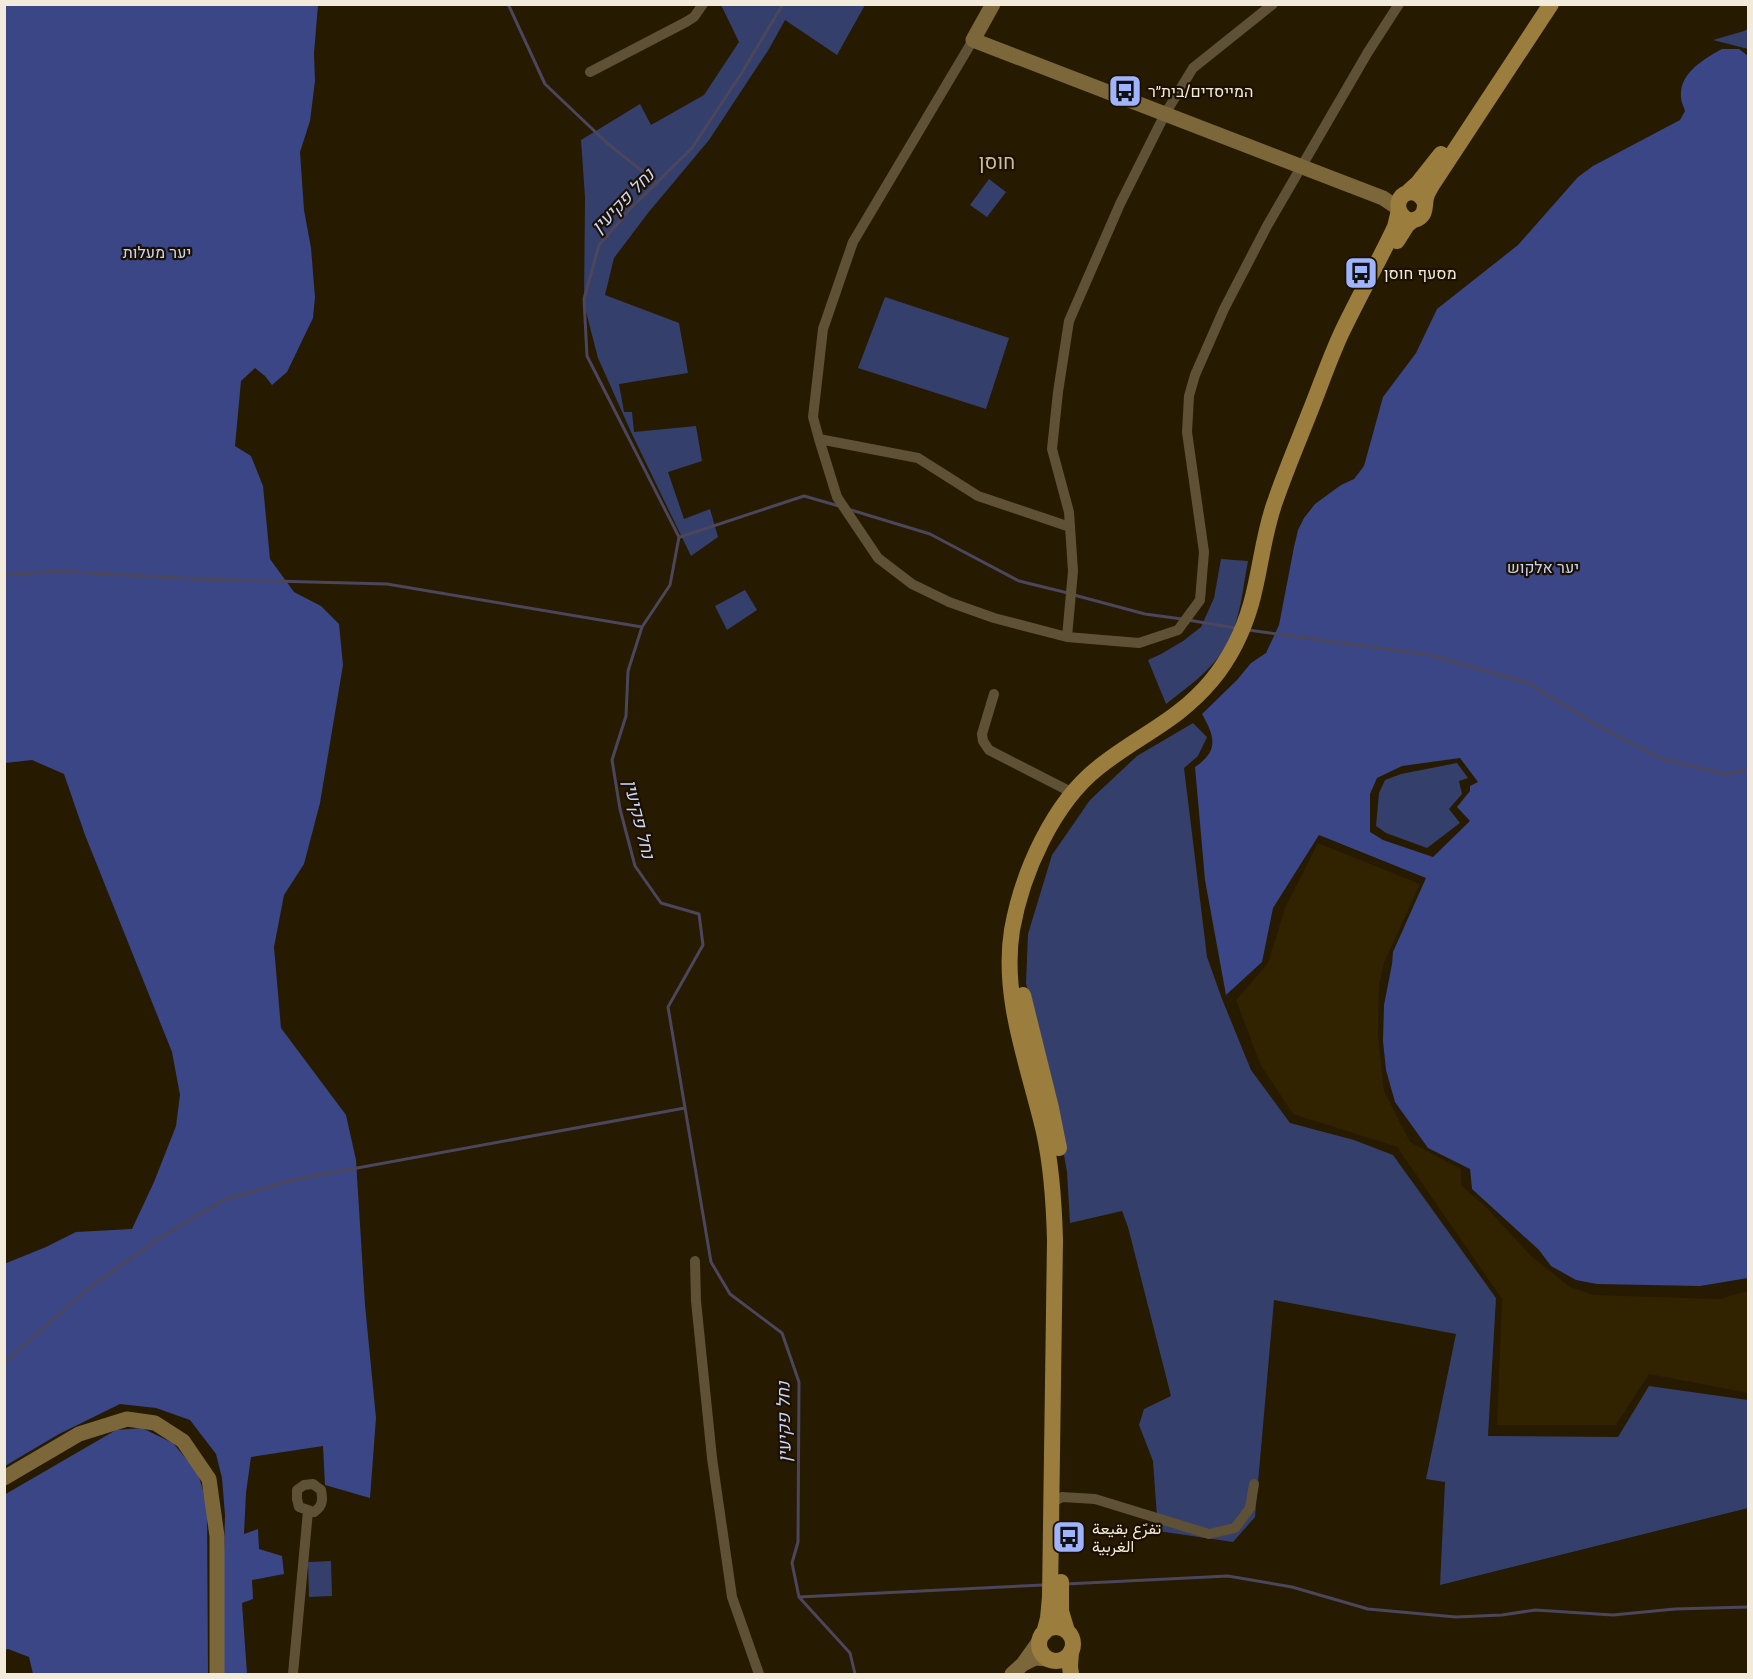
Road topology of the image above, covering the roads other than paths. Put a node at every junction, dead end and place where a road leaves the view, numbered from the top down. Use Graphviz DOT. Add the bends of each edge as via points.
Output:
graph roads {
  1 [pos="703,4"];
  2 [pos="993,4"];
  3 [pos="1273,4"];
  4 [pos="1399,4"];
  5 [pos="1543,4"];
  6 [pos="1551,4"];
  7 [pos="973,40"];
  8 [pos="591,72"];
  9 [pos="1165,114"];
  10 [pos="1301,166"];
  11 [pos="1402,202"];
  12 [pos="1425,203"];
  13 [pos="1413,220"];
  14 [pos="819,439"];
  15 [pos="1070,527"];
  16 [pos="1067,637"];
  17 [pos="994,694"];
  18 [pos="1073,793"];
  19 [pos="695,1261"];
  20 [pos="4,1478"];
  21 [pos="1254,1484"];
  22 [pos="1062,1497"];
  23 [pos="308,1511"];
  24 [pos="1051,1514"];
  25 [pos="1067,1631"];
  26 [pos="1042,1636"];
  27 [pos="1071,1652"];
  28 [pos="1054,1664"];
  29 [pos="1018,1669"];
  30 [pos="217,1674"];
  31 [pos="293,1674"];
  32 [pos="759,1674"];
  33 [pos="1071,1674"];
  1 -- 8 [label="street" via="686,22"];
  2 -- 7 [label="street"];
  3 -- 9 [label="street" via="1193,68"];
  4 -- 10 [label="street"];
  5 -- 11 [label="main road" via="1481,101"];
  6 -- 12 [label="main road" via="1432,185"];
  7 -- 9 [label="street"];
  7 -- 14 [label="street" via="853,242 823,329 813,417"];
  9 -- 10 [label="street"];
  9 -- 15 [label="street" via="1069,321 1052,449"];
  10 -- 11 [label="street"];
  10 -- 16 [label="street" via="1224,309 1189,396 1187,432 1204,552 1200,600 1178,630 1139,643"];
  11 -- 12 [label="main road" via="1416,193"];
  11 -- 13 [label="main road" via="1405,218"];
  11 -- 18 [label="main road" via="1395,227 1340,338 1277,495 1251,605 1232,651 1191,703 1101,765"];
  12 -- 13 [label="main road" via="1424,212"];
  13 -- 22 [label="main road" via="1398,238 1340,356 1280,509 1258,608 1240,652 1215,687 1181,721 1091,784 1053,840 1029,898 1022,938 1023,994 1063,1178"];
  14 -- 15 [label="street" via="918,458 978,496"];
  14 -- 16 [label="street" via="837,497 878,558 912,584 949,602"];
  15 -- 16 [label="street" via="1073,570"];
  17 -- 18 [label="street" via="982,734 989,750"];
  18 -- 24 [label="main road" via="1030,868 1010,946 1016,1019 1045,1134 1053,1192"];
  19 -- 32 [label="street" via="712,1458 732,1597"];
  20 -- 30 [label="street" via="79,1434 128,1419 155,1423 183,1441 209,1479 217,1536"];
  21 -- 22 [label="street" via="1250,1508 1235,1528 1209,1534 1095,1499"];
  22 -- 24 [label="street" via="1055,1501"];
  22 -- 25 [label="main road" via="1061,1611"];
  23 -- 31 [label="street"];
  24 -- 26 [label="main road" via="1050,1598"];
  25 -- 26 [label="main road" via="1056,1627"];
  25 -- 27 [label="main road" via="1072,1641"];
  26 -- 28 [label="main road" via="1041,1651"];
  26 -- 29 [label="street"];
  27 -- 28 [label="main road"];
  27 -- 33 [label="main road"];
  28 -- 29 [label="street" via="1035,1658"];
}
